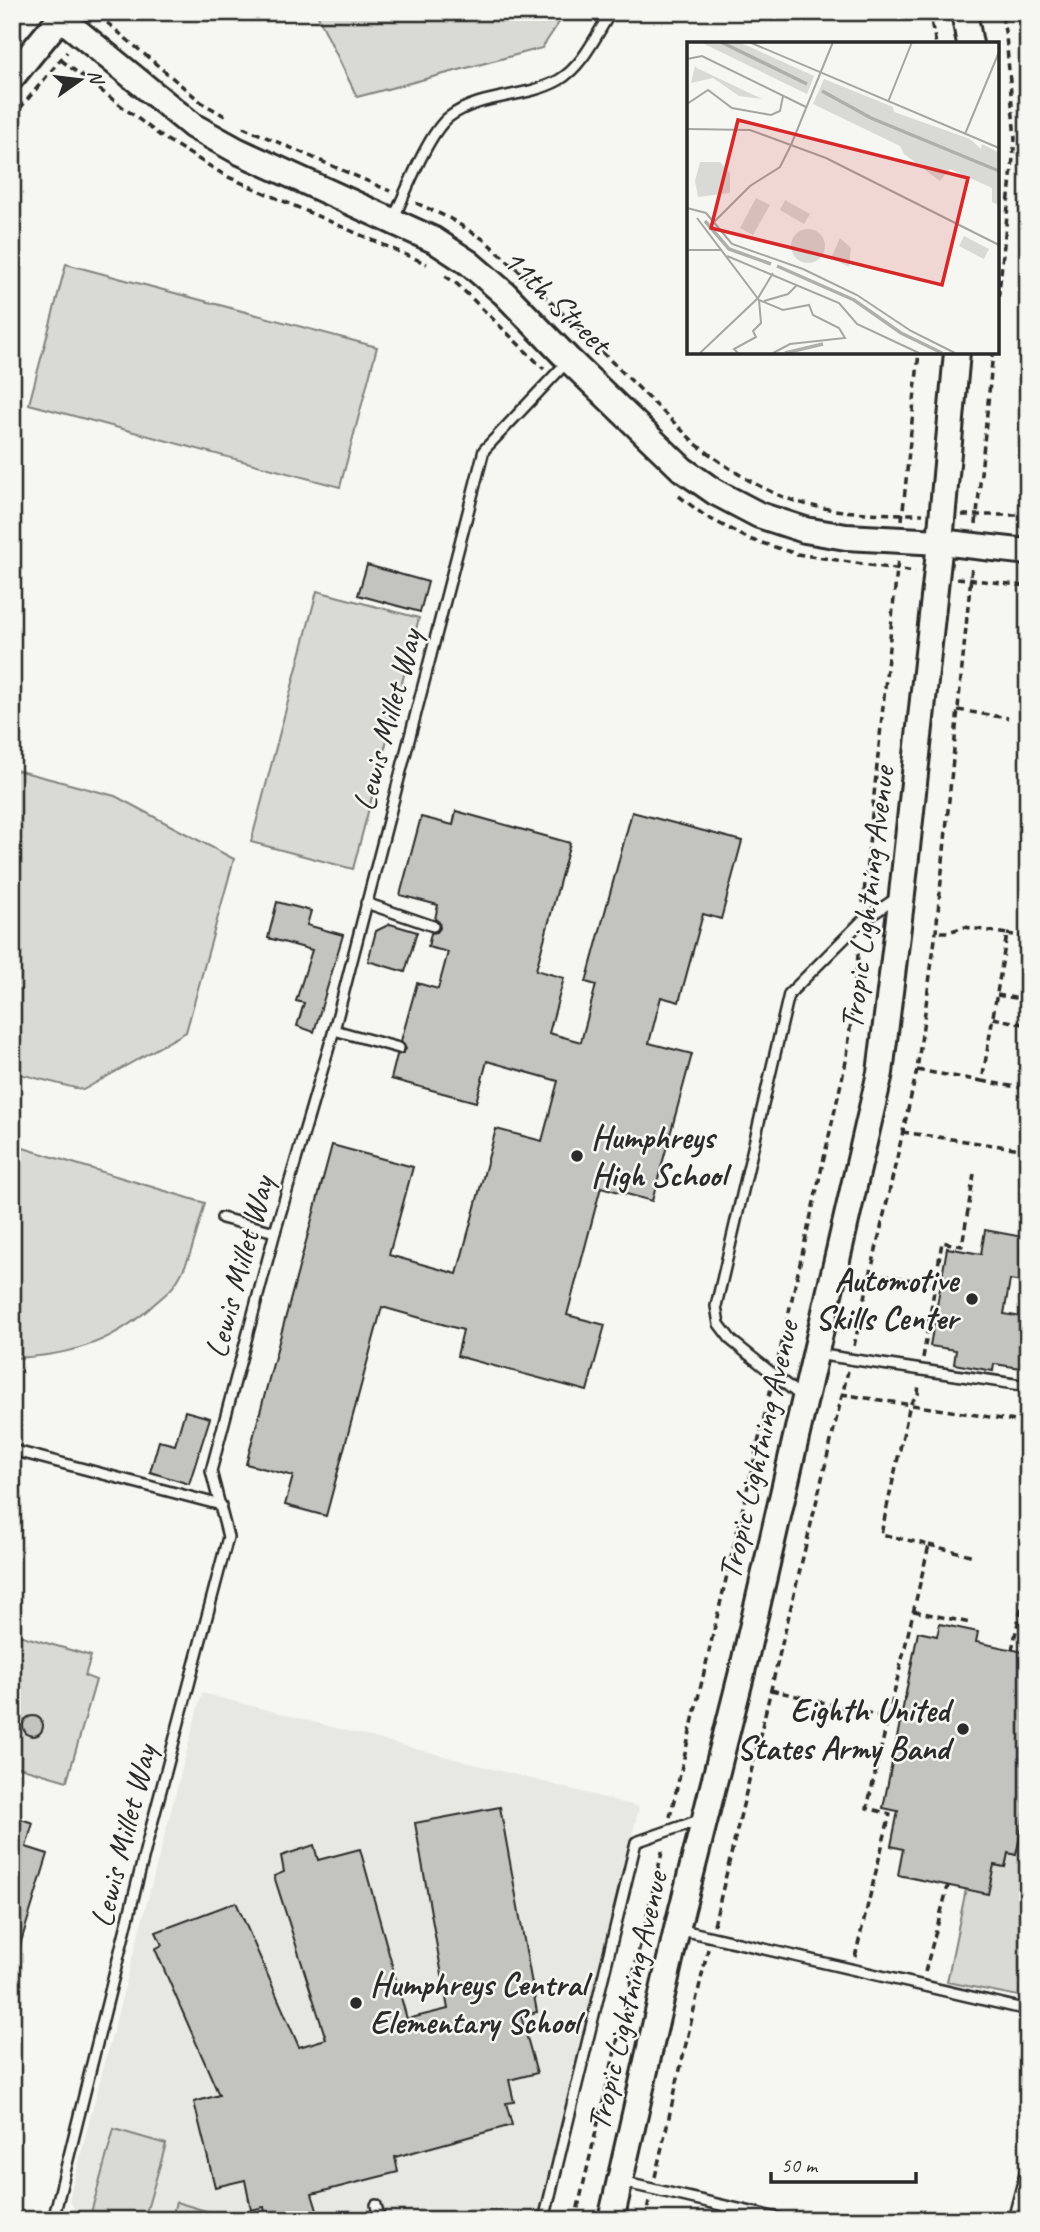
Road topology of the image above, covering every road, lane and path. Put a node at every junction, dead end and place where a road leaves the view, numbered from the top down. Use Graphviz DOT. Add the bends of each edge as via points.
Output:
graph roads {
  1 [pos="100,12"];
  2 [pos="611,12"];
  3 [pos="929,12"];
  4 [pos="964,12"];
  5 [pos="1001,12"];
  6 [pos="63,15"];
  7 [pos="81,34"];
  8 [pos="936,42"];
  9 [pos="970,42"];
  10 [pos="61,60"];
  11 [pos="12,77"];
  12 [pos="12,118"];
  13 [pos="392,221"];
  14 [pos="998,301"];
  15 [pos="919,354"];
  16 [pos="957,354"];
  17 [pos="993,354"];
  18 [pos="561,368"];
  19 [pos="670,489"];
  20 [pos="900,540"];
  21 [pos="940,542"];
  22 [pos="974,546"];
  23 [pos="1028,552"];
  24 [pos="897,569"];
  25 [pos="936,575"];
  26 [pos="970,580"];
  27 [pos="1028,586"];
  28 [pos="957,710"];
  29 [pos="1007,718"];
  30 [pos="902,894"];
  31 [pos="366,903"];
  32 [pos="861,922"];
  33 [pos="433,926"];
  34 [pos="936,932"];
  35 [pos="1007,934"];
  36 [pos="1028,937"];
  37 [pos="997,995"];
  38 [pos="1027,1000"];
  39 [pos="993,1018"];
  40 [pos="1023,1024"];
  41 [pos="334,1030"];
  42 [pos="399,1048"];
  43 [pos="917,1070"];
  44 [pos="982,1081"];
  45 [pos="1028,1089"];
  46 [pos="902,1132"];
  47 [pos="1028,1150"];
  48 [pos="974,1174"];
  49 [pos="222,1218"];
  50 [pos="275,1232"];
  51 [pos="870,1273"];
  52 [pos="935,1284"];
  53 [pos="814,1354"];
  54 [pos="851,1359"];
  55 [pos="921,1370"];
  56 [pos="774,1375"];
  57 [pos="1028,1385"];
  58 [pos="841,1394"];
  59 [pos="803,1399"];
  60 [pos="910,1404"];
  61 [pos="1028,1423"];
  62 [pos="12,1450"];
  63 [pos="221,1505"];
  64 [pos="929,1545"];
  65 [pos="974,1556"];
  66 [pos="1028,1576"];
  67 [pos="914,1611"];
  68 [pos="970,1623"];
  69 [pos="1012,1650"];
  70 [pos="771,1689"];
  71 [pos="889,1718"];
  72 [pos="704,1819"];
  73 [pos="667,1831"];
  74 [pos="947,1886"];
  75 [pos="677,1928"];
  76 [pos="711,1937"];
  77 [pos="852,1969"];
  78 [pos="921,1986"];
  79 [pos="1028,2010"];
  80 [pos="1028,2162"];
  81 [pos="620,2182"];
  82 [pos="652,2189"];
  83 [pos="376,2205"];
  84 [pos="53,2220"];
  85 [pos="380,2220"];
  86 [pos="544,2220"];
  87 [pos="575,2220"];
  88 [pos="611,2220"];
  89 [pos="645,2220"];
  90 [pos="786,2220"];
  91 [pos="1013,2220"];
  1 -- 7 [label="path"];
  2 -- 13 [label="lane" via="579,63 561,79 479,103 448,118 431,140"];
  3 -- 8 [label="path"];
  4 -- 9 [label="main road"];
  5 -- 14 [label="path" via="1014,139"];
  6 -- 7 [label="main road, 11th Street"];
  6 -- 11 [label="main road"];
  7 -- 10 [label="path"];
  7 -- 13 [label="main road, 11th Street" via="193,126"];
  10 -- 12 [label="path"];
  10 -- 18 [label="path" via="162,137 226,176 426,263"];
  13 -- 18 [label="main road, 11th Street" via="469,262 505,294"];
  15 -- 20 [label="path"];
  16 -- 21 [label="main road, Tropic Lightning Avenue"];
  17 -- 22 [label="path"];
  18 -- 20 [label="main road, 11th Street" via="715,492 805,530"];
  18 -- 31 [label="lane, Lewis Millet Way" via="484,450"];
  19 -- 24 [label="path" via="705,516 749,538 797,554"];
  20 -- 21 [label="main road, 11th Street"];
  20 -- 24 [label="path"];
  21 -- 22 [label="main road, 11th Street"];
  21 -- 25 [label="main road, Tropic Lightning Avenue"];
  22 -- 23 [label="main road, 11th Street"];
  22 -- 26 [label="path"];
  24 -- 25 [label="path"];
  24 -- 32 [label="path"];
  25 -- 26 [label="path"];
  25 -- 30 [label="main road, Tropic Lightning Avenue"];
  26 -- 27 [label="path"];
  26 -- 28 [label="path"];
  28 -- 29 [label="path"];
  28 -- 34 [label="path"];
  30 -- 32 [label="lane"];
  30 -- 53 [label="main road, Tropic Lightning Avenue" via="880,1073"];
  31 -- 33 [label="lane"];
  31 -- 41 [label="lane, Lewis Millet Way"];
  32 -- 56 [label="path" via="847,1057"];
  32 -- 56 [label="lane" via="789,995 716,1306 719,1324 732,1341"];
  34 -- 35 [label="path" via="965,927"];
  34 -- 43 [label="path"];
  35 -- 36 [label="path"];
  35 -- 37 [label="path"];
  37 -- 38 [label="path"];
  37 -- 39 [label="path"];
  39 -- 40 [label="path"];
  39 -- 44 [label="path"];
  41 -- 42 [label="lane"];
  41 -- 50 [label="lane, Lewis Millet Way"];
  43 -- 44 [label="path"];
  43 -- 46 [label="path"];
  44 -- 45 [label="path"];
  46 -- 47 [label="path"];
  46 -- 51 [label="path"];
  48 -- 52 [label="path" via="962,1246 942,1242"];
  49 -- 50 [label="lane"];
  50 -- 63 [label="lane, Lewis Millet Way" via="211,1471"];
  51 -- 52 [label="path"];
  51 -- 54 [label="path"];
  52 -- 55 [label="path"];
  53 -- 54 [label="lane"];
  53 -- 59 [label="main road, Tropic Lightning Avenue"];
  54 -- 55 [label="lane"];
  54 -- 58 [label="path"];
  55 -- 57 [label="lane"];
  55 -- 60 [label="path" via="918,1394"];
  56 -- 59 [label="lane"];
  56 -- 73 [label="path"];
  58 -- 60 [label="path"];
  58 -- 70 [label="path"];
  59 -- 72 [label="main road, Tropic Lightning Avenue"];
  60 -- 61 [label="path"];
  60 -- 64 [label="path" via="881,1534"];
  62 -- 63 [label="lane"];
  63 -- 84 [label="lane, Lewis Millet Way" via="228,1537"];
  64 -- 65 [label="path"];
  64 -- 67 [label="path"];
  66 -- 69 [label="path"];
  67 -- 68 [label="path"];
  67 -- 71 [label="path"];
  70 -- 71 [label="path"];
  70 -- 76 [label="path"];
  71 -- 77 [label="path" via="867,1808 890,1814"];
  72 -- 73 [label="lane"];
  72 -- 75 [label="main road, Tropic Lightning Avenue"];
  73 -- 86 [label="lane" via="636,1842"];
  73 -- 87 [label="path"];
  74 -- 78 [label="path"];
  75 -- 76 [label="lane"];
  75 -- 81 [label="main road, Tropic Lightning Avenue"];
  76 -- 77 [label="lane"];
  76 -- 82 [label="path"];
  77 -- 78 [label="lane"];
  78 -- 79 [label="lane"];
  80 -- 91 [label="lane"];
  81 -- 82 [label="lane"];
  81 -- 88 [label="main road, Tropic Lightning Avenue"];
  82 -- 89 [label="path"];
  82 -- 90 [label="lane"];
  83 -- 85 [label="lane"];
}
